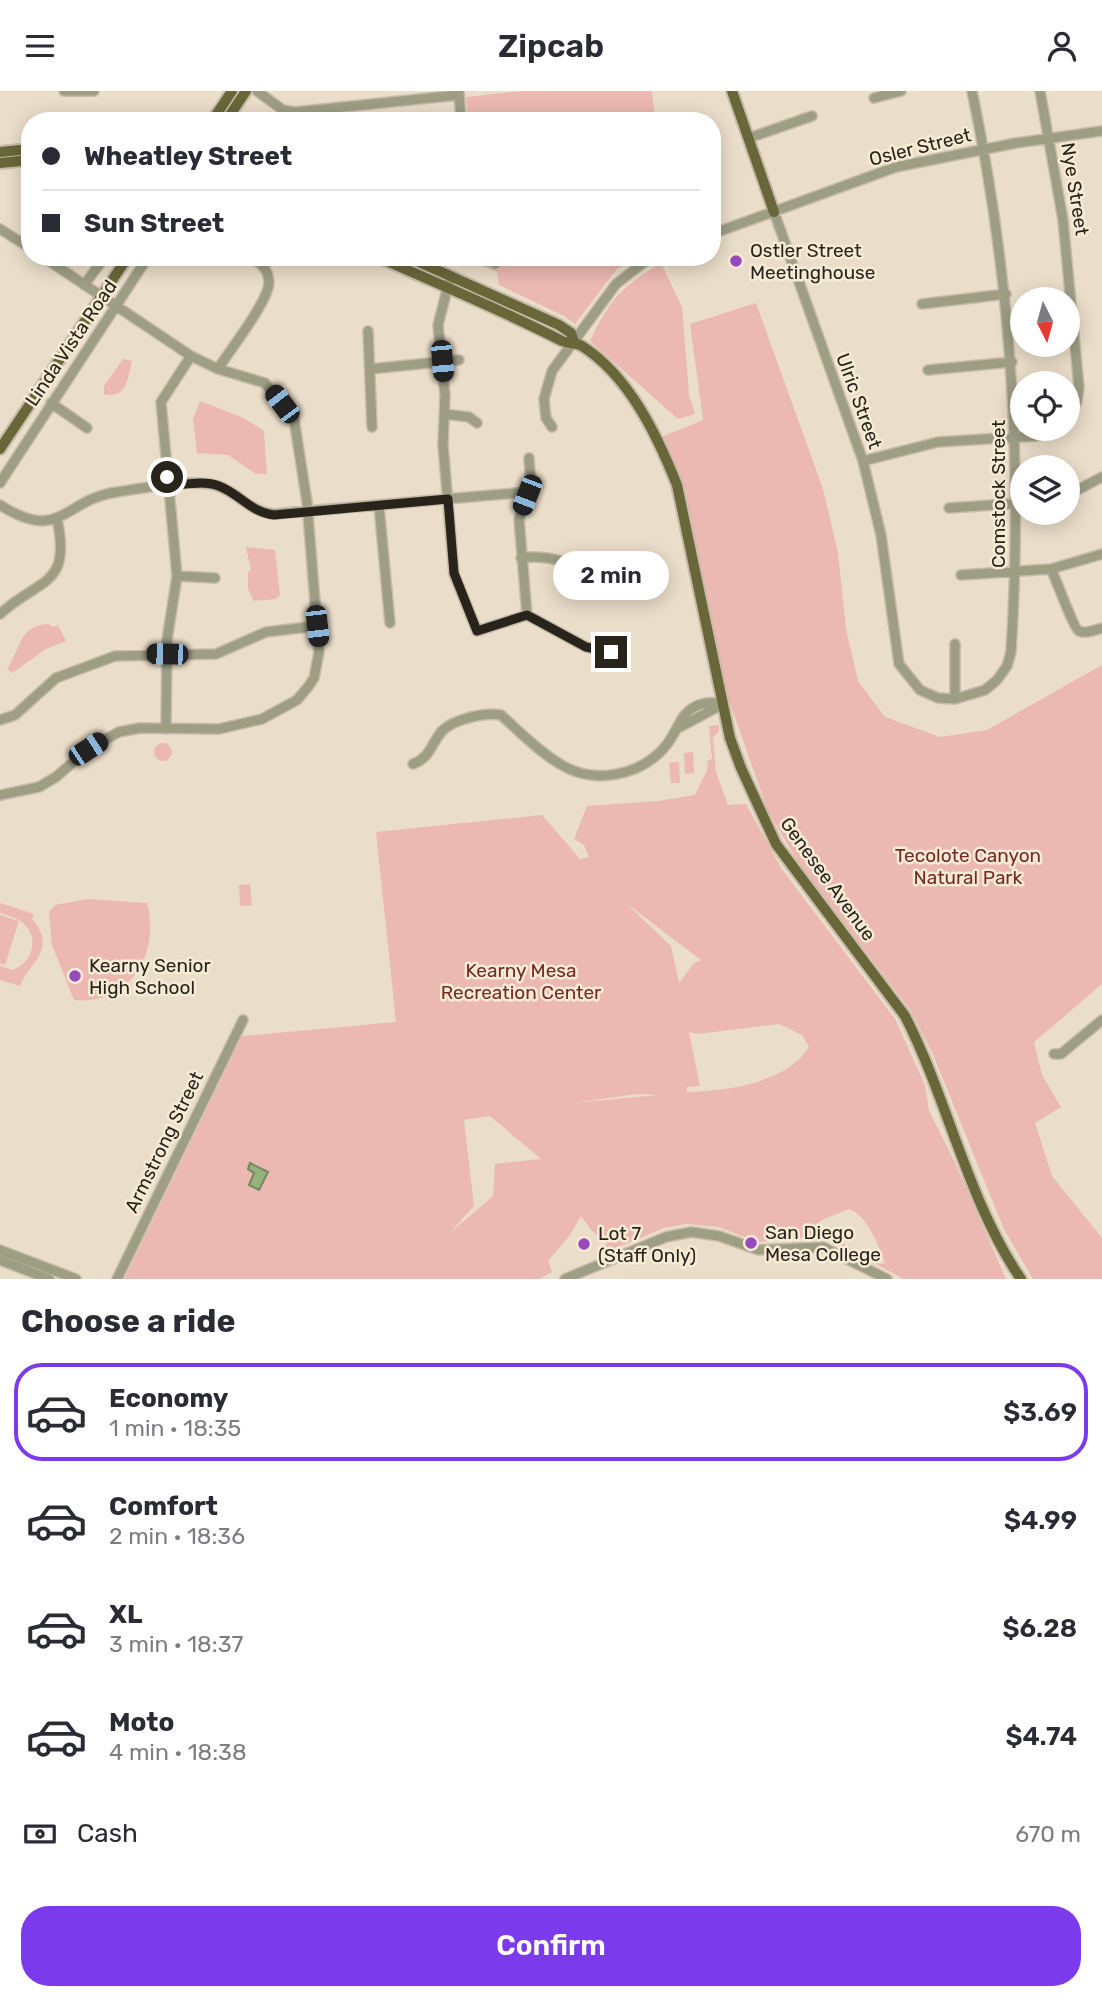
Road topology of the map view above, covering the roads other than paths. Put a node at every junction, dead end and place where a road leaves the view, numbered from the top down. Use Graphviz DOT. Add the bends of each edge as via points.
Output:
graph roads {
  1 [pos="64,91"];
  2 [pos="94,91"];
  3 [pos="232,91"];
  4 [pos="246,91"];
  5 [pos="257,91"];
  6 [pos="732,91"];
  7 [pos="901,91"];
  8 [pos="972,91"];
  9 [pos="1040,91"];
  10 [pos="459,93"];
  11 [pos="874,97"];
  12 [pos="218,112"];
  13 [pos="232,112"];
  14 [pos="460,112"];
  15 [pos="812,116"];
  16 [pos="1102,131"];
  17 [pos="748,138"];
  18 [pos="1049,138"];
  19 [pos="984,149"];
  20 [pos="21,150"];
  21 [pos="0,152"];
  22 [pos="21,161"];
  23 [pos="0,163"];
  24 [pos="774,212"];
  25 [pos="0,229"];
  26 [pos="721,231"];
  27 [pos="21,242"];
  28 [pos="56,266"];
  29 [pos="98,266"];
  30 [pos="122,266"];
  31 [pos="142,266"];
  32 [pos="263,266"];
  33 [pos="404,266"];
  34 [pos="423,266"];
  35 [pos="639,266"];
  36 [pos="449,282"];
  37 [pos="84,285"];
  38 [pos="1006,294"];
  39 [pos="101,297"];
  40 [pos="922,304"];
  41 [pos="116,307"];
  42 [pos="368,331"];
  43 [pos="574,342"];
  44 [pos="191,356"];
  45 [pos="459,360"];
  46 [pos="442,361"];
  47 [pos="1012,362"];
  48 [pos="218,369"];
  49 [pos="370,369"];
  50 [pos="928,370"];
  51 [pos="1012,371"];
  52 [pos="1078,371"];
  53 [pos="51,403"];
  54 [pos="445,414"];
  55 [pos="477,423"];
  56 [pos="372,427"];
  57 [pos="552,427"];
  58 [pos="86,428"];
  59 [pos="1010,437"];
  60 [pos="0,449"];
  61 [pos="529,458"];
  62 [pos="863,461"];
  63 [pos="1102,477"];
  64 [pos="0,483"];
  65 [pos="168,486"];
  66 [pos="1080,489"];
  67 [pos="527,495"];
  68 [pos="448,499"];
  69 [pos="1010,504"];
  70 [pos="0,505"];
  71 [pos="379,506"];
  72 [pos="949,508"];
  73 [pos="308,512"];
  74 [pos="57,519"];
  75 [pos="1018,525"];
  76 [pos="1102,554"];
  77 [pos="521,558"];
  78 [pos="1051,569"];
  79 [pos="1016,571"];
  80 [pos="961,575"];
  81 [pos="177,576"];
  82 [pos="215,578"];
  83 [pos="598,580"];
  84 [pos="0,614"];
  85 [pos="527,615"];
  86 [pos="390,622"];
  87 [pos="317,626"];
  88 [pos="1102,628"];
  89 [pos="955,643"];
  90 [pos="611,652"];
  91 [pos="167,654"];
  92 [pos="955,699"];
  93 [pos="723,704"];
  94 [pos="0,720"];
  95 [pos="166,729"];
  96 [pos="413,764"];
  97 [pos="0,795"];
  98 [pos="243,1020"];
  99 [pos="1102,1020"];
  100 [pos="1054,1054"];
  101 [pos="0,1250"];
  102 [pos="0,1261"];
  103 [pos="49,1279"];
  104 [pos="76,1279"];
  105 [pos="117,1279"];
  106 [pos="565,1279"];
  107 [pos="887,1279"];
  108 [pos="1021,1279"];
  1 -- 2 [label="street"];
  3 -- 12 [label="main road"];
  4 -- 13 [label="main road"];
  5 -- 10 [label="street" via="283,110 295,112"];
  6 -- 17 [label="main road, Ulric Street"];
  7 -- 11 [label="street"];
  8 -- 19 [label="street, Comstock Street"];
  9 -- 18 [label="street, Nye Street"];
  10 -- 14 [label="street"];
  15 -- 17 [label="street"];
  16 -- 18 [label="street, Osler Street"];
  17 -- 24 [label="main road, Ulric Street"];
  18 -- 19 [label="street, Osler Street"];
  18 -- 52 [label="street, Nye Street" via="1072,284"];
  19 -- 24 [label="street, Osler Street" via="896,167"];
  19 -- 38 [label="street, Comstock Street"];
  20 -- 21 [label="main road"];
  22 -- 23 [label="main road"];
  24 -- 26 [label="street, Osler Street"];
  24 -- 62 [label="street, Ulric Street"];
  25 -- 27 [label="street"];
  28 -- 37 [label="street"];
  29 -- 37 [label="street, Linda Vista Road"];
  30 -- 39 [label="main road, Linda Vista Road"];
  31 -- 41 [label="street, Linda Vista Road"];
  32 -- 48 [label="street" via="267,293"];
  33 -- 36 [label="main road, Genesee Avenue"];
  34 -- 36 [label="main road, Genesee Avenue"];
  35 -- 43 [label="street" via="616,284"];
  36 -- 43 [label="main road, Genesee Avenue" via="559,325 571,333"];
  36 -- 46 [label="street" via="438,325"];
  37 -- 39 [label="street"];
  38 -- 40 [label="street"];
  38 -- 47 [label="street, Comstock Street"];
  39 -- 41 [label="street"];
  39 -- 60 [label="main road, Linda Vista Road"];
  41 -- 44 [label="street"];
  41 -- 53 [label="street, Linda Vista Road"];
  42 -- 49 [label="street"];
  43 -- 57 [label="street" via="547,382 546,418"];
  43 -- 93 [label="main road, Genesee Avenue" via="613,374 662,447 677,485"];
  44 -- 48 [label="street"];
  44 -- 65 [label="street" via="161,402"];
  45 -- 46 [label="street"];
  46 -- 49 [label="street"];
  46 -- 54 [label="street"];
  47 -- 50 [label="street"];
  47 -- 51 [label="street, Comstock Street"];
  48 -- 73 [label="street" via="265,383 294,419"];
  49 -- 56 [label="street"];
  53 -- 58 [label="street"];
  53 -- 64 [label="street, Linda Vista Road"];
  54 -- 55 [label="street" via="469,417"];
  54 -- 68 [label="street"];
  59 -- 62 [label="street" via="938,442"];
  61 -- 67 [label="street" via="531,487"];
  62 -- 92 [label="street, Ulric Street" via="881,535 899,664 920,690"];
  63 -- 66 [label="street"];
  65 -- 73 [label="street" via="202,483 220,487 266,514"];
  65 -- 74 [label="street" via="95,497"];
  65 -- 81 [label="street"];
  67 -- 68 [label="street"];
  67 -- 77 [label="street" via="519,519"];
  68 -- 71 [label="street"];
  68 -- 85 [label="street" via="454,573 477,631"];
  69 -- 72 [label="street"];
  70 -- 74 [label="street" via="33,521"];
  71 -- 73 [label="street"];
  71 -- 86 [label="street"];
  73 -- 87 [label="street"];
  74 -- 84 [label="street" via="60,563 41,587"];
  75 -- 79 [label="street, Comstock Street"];
  76 -- 78 [label="street"];
  77 -- 83 [label="street" via="544,558 578,567"];
  77 -- 85 [label="street"];
  78 -- 79 [label="street"];
  78 -- 88 [label="street" via="1074,627 1079,631"];
  79 -- 80 [label="street"];
  79 -- 92 [label="street, Comstock Street" via="1007,667 985,690"];
  81 -- 82 [label="street"];
  81 -- 91 [label="street"];
  85 -- 90 [label="street" via="586,647"];
  87 -- 91 [label="street" via="266,632 216,654"];
  87 -- 95 [label="street" via="319,661 314,678 297,700 247,724 219,730"];
  89 -- 92 [label="street"];
  91 -- 94 [label="street" via="115,656 69,671 45,685 15,715"];
  91 -- 95 [label="street"];
  93 -- 96 [label="street" via="709,701 695,708 683,717 664,748 645,764 623,773 600,775 561,765 501,715 491,713 450,726 425,759"];
  93 -- 108 [label="main road, Genesee Avenue" via="741,768 776,844 905,1016 991,1223"];
  95 -- 97 [label="street" via="119,732 88,749 39,787"];
  98 -- 105 [label="street, Armstrong Street"];
  99 -- 100 [label="street" via="1061,1054"];
  101 -- 104 [label="street"];
  102 -- 103 [label="street"];
  106 -- 107 [label="street" via="666,1237 697,1232 759,1250 823,1247"];
}
